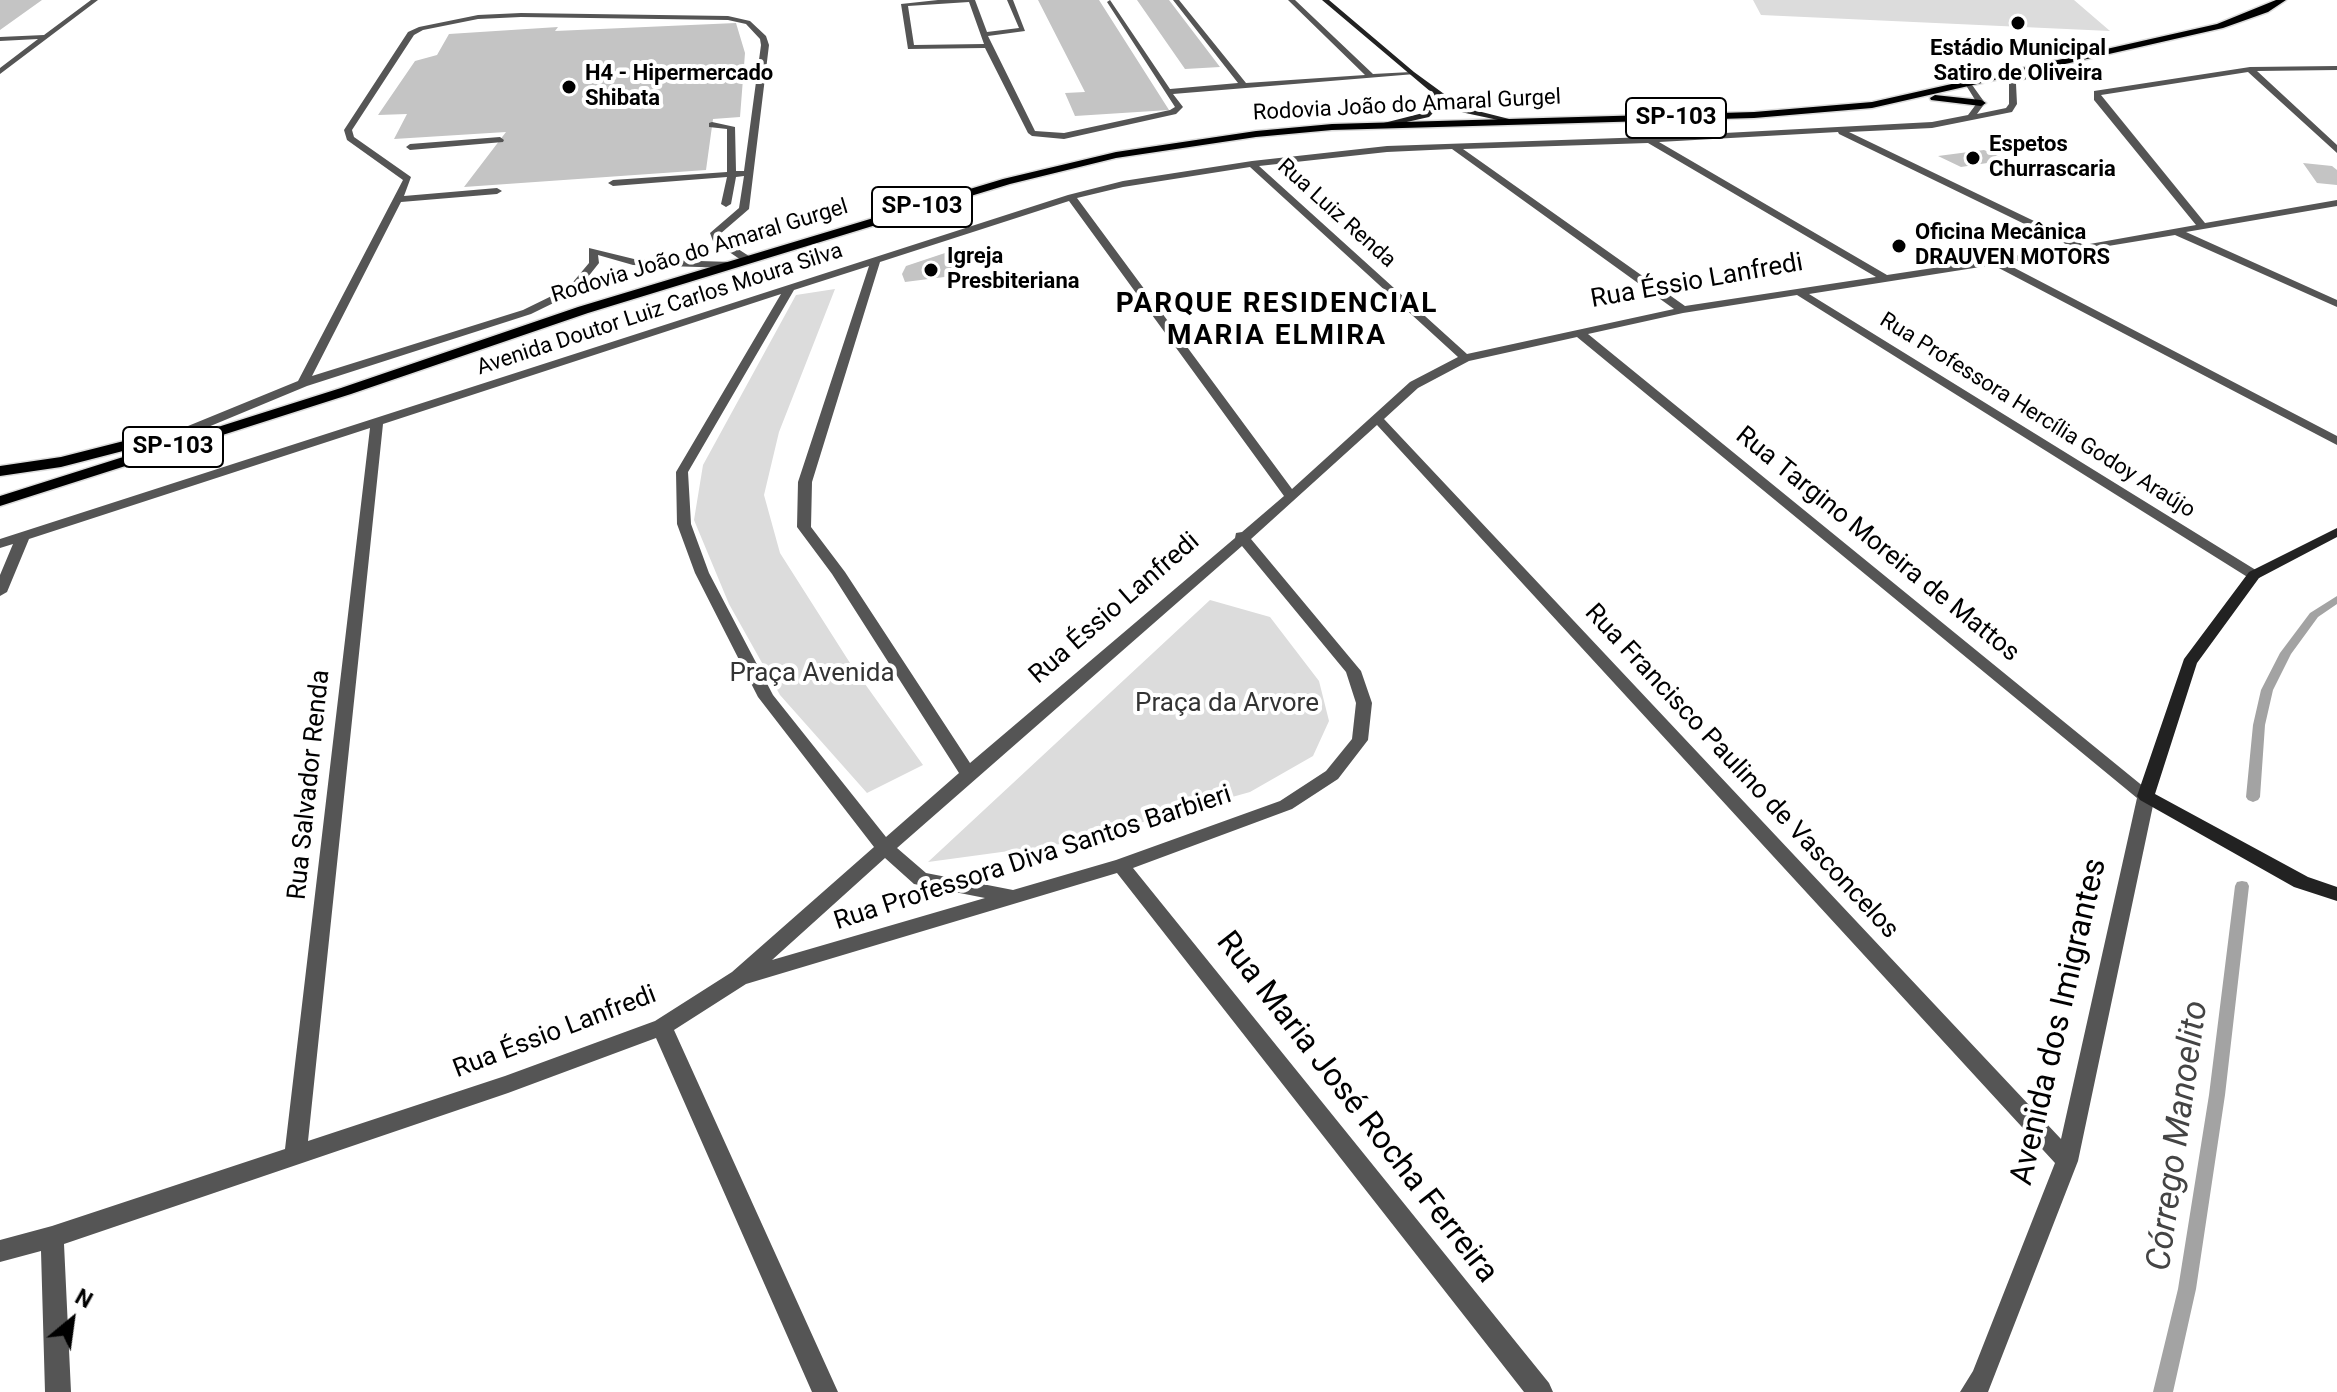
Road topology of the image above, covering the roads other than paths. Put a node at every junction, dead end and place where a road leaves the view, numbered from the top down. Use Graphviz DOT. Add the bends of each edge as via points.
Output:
graph roads {
  1 [pos="95,0"];
  2 [pos="972,0"];
  3 [pos="1010,0"];
  4 [pos="1176,0"];
  5 [pos="1291,0"];
  6 [pos="1325,0"];
  7 [pos="2282,0"];
  8 [pos="1110,2"];
  9 [pos="2233,21"];
  10 [pos="984,34"];
  11 [pos="45,37"];
  12 [pos="0,39"];
  13 [pos="988,46"];
  14 [pos="2069,50"];
  15 [pos="17,60"];
  16 [pos="0,61"];
  17 [pos="1994,65"];
  18 [pos="2048,67"];
  19 [pos="2337,68"];
  20 [pos="2250,69"];
  21 [pos="0,72"];
  22 [pos="1411,74"];
  23 [pos="1372,77"];
  24 [pos="1966,79"];
  25 [pos="1244,85"];
  26 [pos="1435,91"];
  27 [pos="1168,92"];
  28 [pos="1887,102"];
  29 [pos="1981,103"];
  30 [pos="1834,106"];
  31 [pos="1964,121"];
  32 [pos="1517,122"];
  33 [pos="712,125"];
  34 [pos="1382,126"];
  35 [pos="1841,131"];
  36 [pos="500,140"];
  37 [pos="1649,140"];
  38 [pos="1453,146"];
  39 [pos="410,147"];
  40 [pos="2337,150"];
  41 [pos="1252,164"];
  42 [pos="748,173"];
  43 [pos="732,174"];
  44 [pos="613,183"];
  45 [pos="497,191"];
  46 [pos="1071,197"];
  47 [pos="399,199"];
  48 [pos="2337,203"];
  49 [pos="726,204"];
  50 [pos="2203,227"];
  51 [pos="2175,231"];
  52 [pos="2082,248"];
  53 [pos="748,260"];
  54 [pos="876,260"];
  55 [pos="1992,260"];
  56 [pos="732,265"];
  57 [pos="1885,278"];
  58 [pos="789,290"];
  59 [pos="1799,292"];
  60 [pos="2337,304"];
  61 [pos="1683,310"];
  62 [pos="1578,332"];
  63 [pos="1465,358"];
  64 [pos="303,383"];
  65 [pos="346,391"];
  66 [pos="1378,419"];
  67 [pos="377,422"];
  68 [pos="192,429"];
  69 [pos="2337,441"];
  70 [pos="0,471"];
  71 [pos="1291,497"];
  72 [pos="0,501"];
  73 [pos="2337,532"];
  74 [pos="23,536"];
  75 [pos="1241,536"];
  76 [pos="0,544"];
  77 [pos="2254,575"];
  78 [pos="0,592"];
  79 [pos="968,774"];
  80 [pos="2146,796"];
  81 [pos="884,847"];
  82 [pos="1121,865"];
  83 [pos="2337,894"];
  84 [pos="1014,896"];
  85 [pos="739,978"];
  86 [pos="662,1027"];
  87 [pos="296,1153"];
  88 [pos="2067,1161"];
  89 [pos="52,1237"];
  90 [pos="0,1251"];
  91 [pos="58,1392"];
  92 [pos="825,1392"];
  93 [pos="1540,1392"];
  94 [pos="1973,1392"];
  1 -- 11 [label="street"];
  2 -- 10 [label="street"];
  2 -- 13 [label="street" via="904,4 911,47"];
  3 -- 10 [label="street" via="1023,30"];
  4 -- 25 [label="street"];
  5 -- 23 [label="street"];
  6 -- 22 [label="street"];
  7 -- 9 [label="main road, Rodovia João do Amaral Gurgel / SP-103"];
  8 -- 27 [label="street"];
  9 -- 14 [label="main road, Rodovia João do Amaral Gurgel"];
  9 -- 18 [label="main road, Rodovia João do Amaral Gurgel / SP-103"];
  10 -- 13 [label="street"];
  11 -- 12 [label="street"];
  11 -- 15 [label="street"];
  13 -- 27 [label="street" via="1032,133 1064,136 1173,112 1179,107"];
  15 -- 16 [label="street"];
  15 -- 21 [label="street"];
  17 -- 24 [label="main road"];
  18 -- 24 [label="main road, Rodovia João do Amaral Gurgel / SP-103"];
  18 -- 31 [label="street, Avenida Doutor Luiz Carlos Moura Silva" via="2012,83 2009,110"];
  19 -- 20 [label="street"];
  20 -- 40 [label="street"];
  20 -- 50 [label="street" via="2097,93"];
  22 -- 23 [label="street"];
  22 -- 26 [label="street"];
  23 -- 25 [label="street"];
  24 -- 28 [label="main road, Rodovia João do Amaral Gurgel / SP-103"];
  24 -- 29 [label="street"];
  24 -- 30 [label="main road, Rodovia João do Amaral Gurgel"];
  25 -- 27 [label="street"];
  26 -- 32 [label="street" via="1468,113"];
  26 -- 34 [label="street" via="1426,115"];
  28 -- 29 [label="main road" via="1944,98"];
  28 -- 30 [label="main road, Rodovia João do Amaral Gurgel / SP-103"];
  29 -- 31 [label="street"];
  30 -- 32 [label="main road, Rodovia João do Amaral Gurgel / SP-103" via="1754,115"];
  31 -- 35 [label="street, Avenida Doutor Luiz Carlos Moura Silva"];
  32 -- 34 [label="main road, Rodovia João do Amaral Gurgel / SP-103"];
  33 -- 43 [label="street" via="731,127"];
  34 -- 53 [label="main road, Rodovia João do Amaral Gurgel / SP-103" via="1256,134 1116,155 1007,181"];
  35 -- 37 [label="street, Avenida Doutor Luiz Carlos Moura Silva"];
  35 -- 52 [label="street"];
  36 -- 39 [label="street"];
  37 -- 38 [label="street, Avenida Doutor Luiz Carlos Moura Silva"];
  37 -- 57 [label="street"];
  38 -- 41 [label="street, Avenida Doutor Luiz Carlos Moura Silva"];
  38 -- 61 [label="street"];
  41 -- 46 [label="street, Avenida Doutor Luiz Carlos Moura Silva"];
  41 -- 63 [label="street, Rua Luiz Renda"];
  42 -- 43 [label="street"];
  42 -- 47 [label="street" via="765,45 748,22 478,17 411,34 348,130 350,138 408,179"];
  42 -- 53 [label="street" via="744,209 715,233 716,239"];
  43 -- 44 [label="street"];
  43 -- 49 [label="street"];
  45 -- 47 [label="street"];
  46 -- 54 [label="street, Avenida Doutor Luiz Carlos Moura Silva"];
  46 -- 71 [label="street"];
  47 -- 64 [label="street"];
  48 -- 50 [label="street, Rua Éssio Lanfredi"];
  50 -- 51 [label="street, Rua Éssio Lanfredi"];
  51 -- 52 [label="street, Rua Éssio Lanfredi"];
  51 -- 60 [label="street"];
  52 -- 55 [label="street, Rua Éssio Lanfredi"];
  53 -- 56 [label="main road, Rodovia João do Amaral Gurgel / SP-103"];
  54 -- 58 [label="street, Avenida Doutor Luiz Carlos Moura Silva"];
  54 -- 79 [label="street" via="805,482 804,527"];
  55 -- 57 [label="street, Rua Éssio Lanfredi"];
  55 -- 69 [label="street"];
  56 -- 64 [label="street" via="633,262 593,250 588,271 572,290 552,301"];
  56 -- 65 [label="main road, Rodovia João do Amaral Gurgel / SP-103"];
  57 -- 59 [label="street, Rua Éssio Lanfredi"];
  58 -- 67 [label="street, Avenida Doutor Luiz Carlos Moura Silva"];
  58 -- 81 [label="street" via="682,472 684,524 702,573 766,697"];
  59 -- 61 [label="street, Rua Éssio Lanfredi"];
  59 -- 77 [label="street, Rua Professora Hercília Godoy Araújo"];
  61 -- 62 [label="street, Rua Éssio Lanfredi"];
  62 -- 63 [label="street, Rua Éssio Lanfredi"];
  62 -- 80 [label="street, Rua Targino Moreira de Mattos"];
  63 -- 66 [label="street, Rua Éssio Lanfredi" via="1414,385"];
  64 -- 68 [label="street"];
  65 -- 68 [label="main road, Rodovia João do Amaral Gurgel / SP-103"];
  65 -- 72 [label="main road, Rodovia João do Amaral Gurgel / SP-103"];
  66 -- 71 [label="street, Rua Éssio Lanfredi"];
  66 -- 88 [label="street, Rua Francisco Paulino de Vasconcelos"];
  67 -- 74 [label="street, Avenida Doutor Luiz Carlos Moura Silva"];
  67 -- 87 [label="street, Rua Salvador Renda"];
  68 -- 70 [label="main road, Rodovia João do Amaral Gurgel / SP-103" via="61,462"];
  71 -- 75 [label="street, Rua Éssio Lanfredi"];
  73 -- 77 [label="street"];
  74 -- 76 [label="street, Avenida Doutor Luiz Carlos Moura Silva"];
  74 -- 78 [label="street"];
  75 -- 79 [label="street, Rua Éssio Lanfredi"];
  75 -- 82 [label="street, Rua Professora Diva Santos Barbieri" via="1353,671 1364,703 1360,740 1332,775 1286,805"];
  77 -- 80 [label="street" via="2189,662"];
  79 -- 81 [label="street, Rua Éssio Lanfredi"];
  80 -- 83 [label="street" via="2301,882"];
  80 -- 88 [label="street, Avenida dos Imigrantes"];
  81 -- 84 [label="street" via="921,879"];
  81 -- 85 [label="street, Rua Éssio Lanfredi"];
  82 -- 84 [label="street, Rua Professora Diva Santos Barbieri"];
  82 -- 93 [label="street, Rua Maria José Rocha Ferreira"];
  84 -- 85 [label="street, Rua Professora Diva Santos Barbieri"];
  85 -- 86 [label="street, Rua Éssio Lanfredi"];
  86 -- 87 [label="street, Rua Éssio Lanfredi"];
  86 -- 92 [label="street"];
  87 -- 89 [label="street, Rua Éssio Lanfredi"];
  88 -- 94 [label="street, Avenida dos Imigrantes"];
  89 -- 90 [label="street, Rua Éssio Lanfredi"];
  89 -- 91 [label="street"];
}
